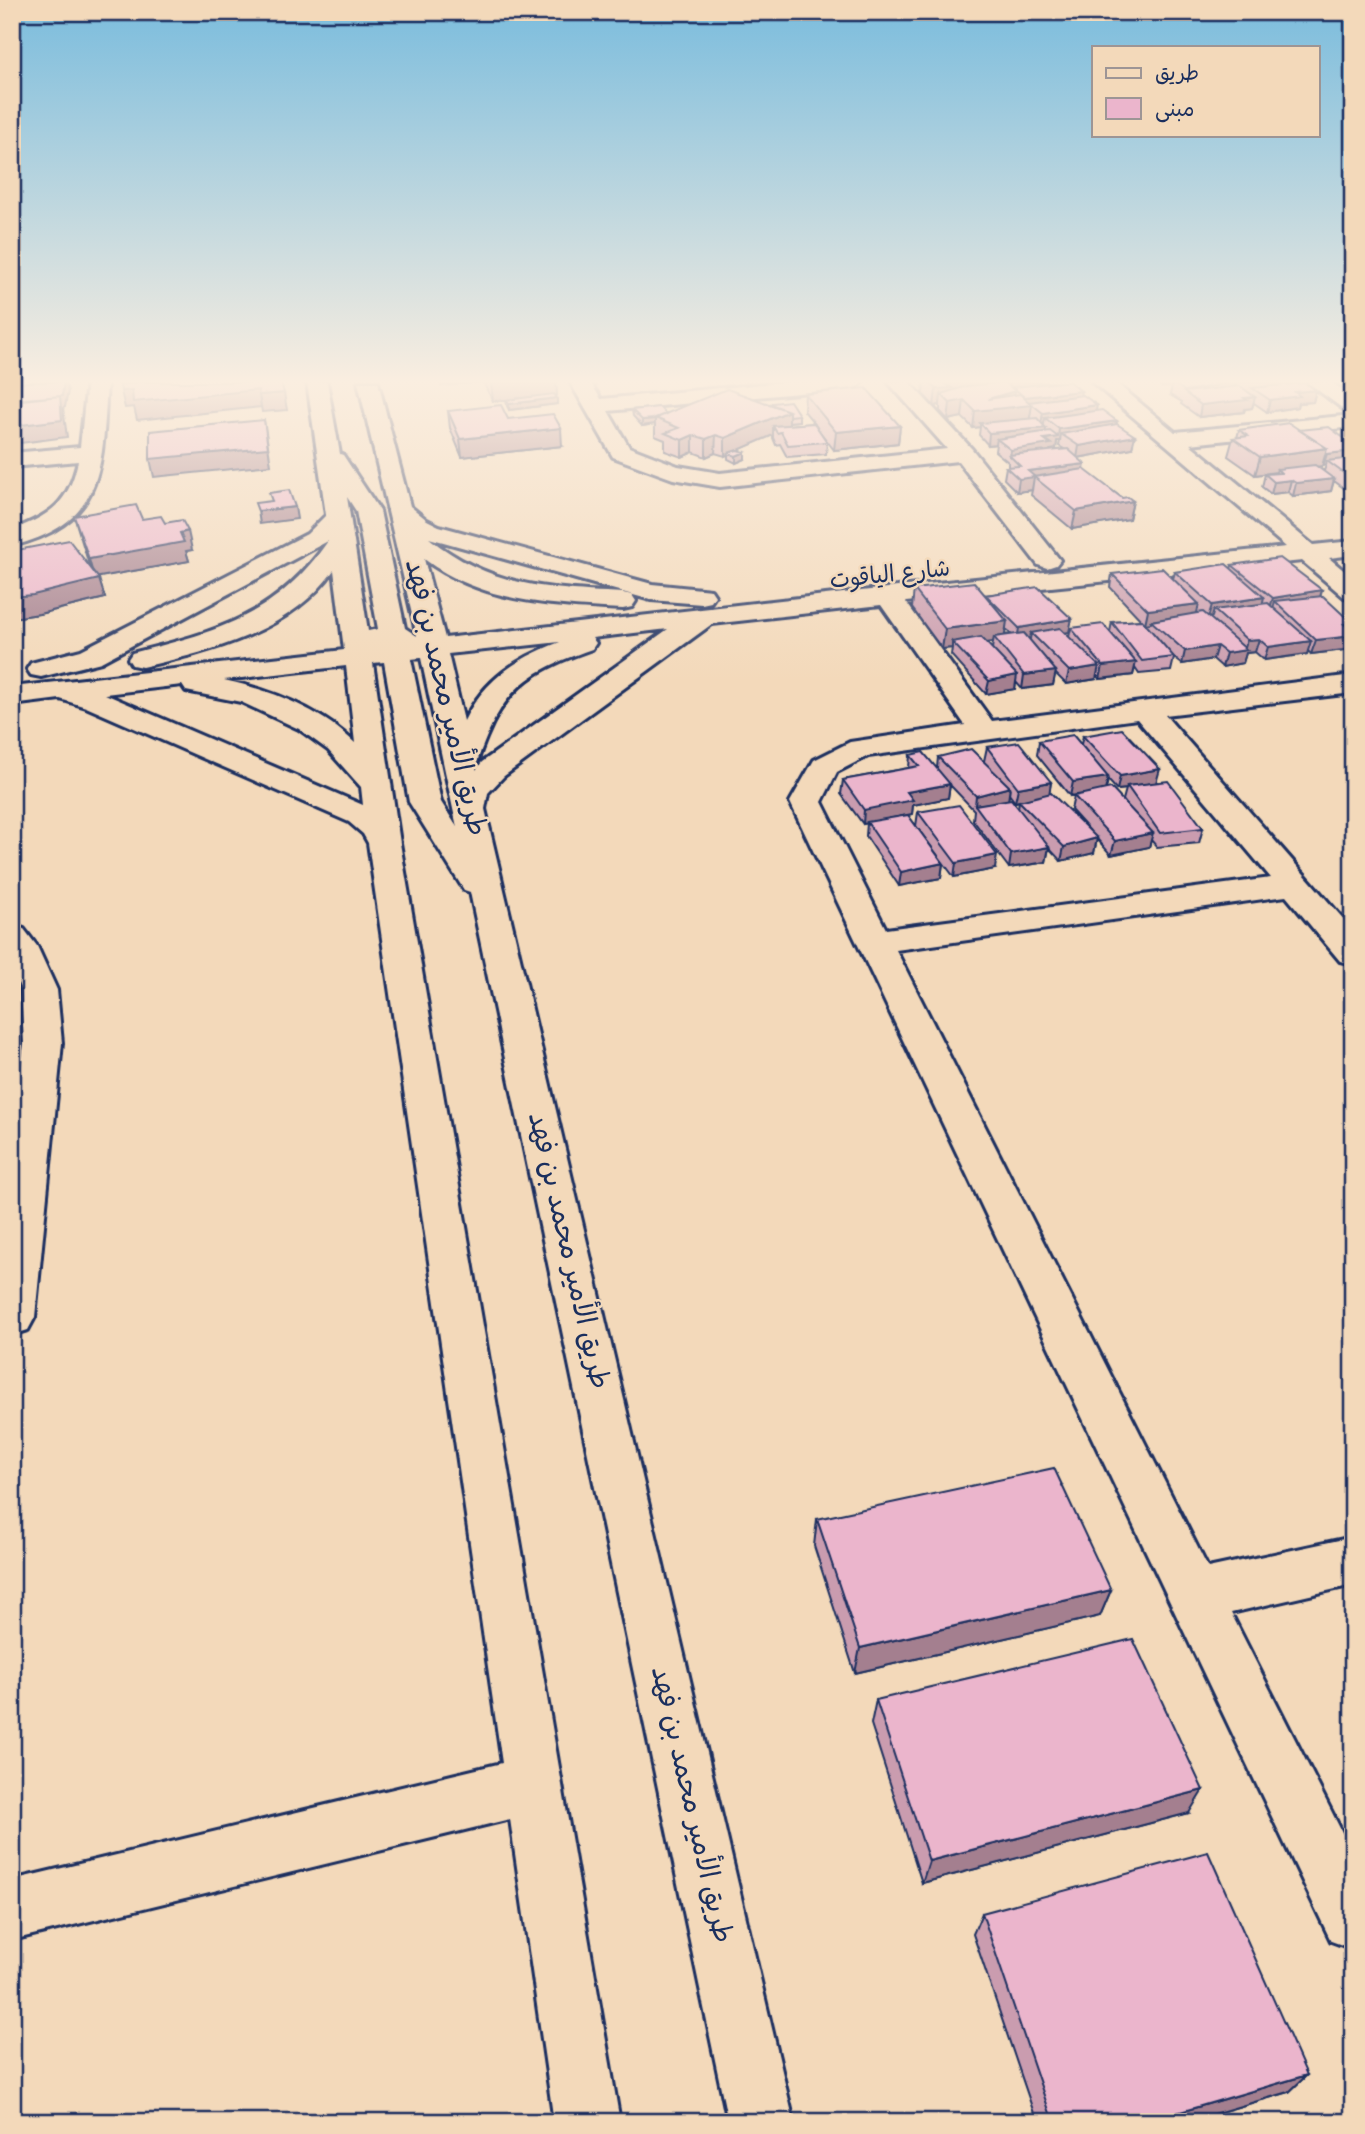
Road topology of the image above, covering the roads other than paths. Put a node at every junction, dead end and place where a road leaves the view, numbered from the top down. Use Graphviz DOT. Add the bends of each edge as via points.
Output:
graph roads {
  1 [pos="84,482"];
  2 [pos="333,482"];
  3 [pos="349,482"];
  4 [pos="393,482"];
  5 [pos="986,482"];
  6 [pos="1220,482"];
  7 [pos="403,521"];
  8 [pos="1353,526"];
  9 [pos="340,527"];
  10 [pos="1282,534"];
  11 [pos="12,539"];
  12 [pos="1353,548"];
  13 [pos="1307,554"];
  14 [pos="1048,560"];
  15 [pos="1353,592"];
  16 [pos="702,596"];
  17 [pos="888,596"];
  18 [pos="652,612"];
  19 [pos="730,614"];
  20 [pos="393,641"];
  21 [pos="142,659"];
  22 [pos="12,673"];
  23 [pos="117,684"];
  24 [pos="1353,684"];
  25 [pos="31,686"];
  26 [pos="1144,709"];
  27 [pos="984,731"];
  28 [pos="375,784"];
  29 [pos="464,788"];
  30 [pos="384,843"];
  31 [pos="1294,885"];
  32 [pos="491,907"];
  33 [pos="12,937"];
  34 [pos="874,942"];
  35 [pos="1353,953"];
  36 [pos="12,1317"];
  37 [pos="1353,1561"];
  38 [pos="1195,1596"];
  39 [pos="534,1784"];
  40 [pos="12,1910"];
  41 [pos="1353,1919"];
  42 [pos="587,2122"];
  43 [pos="761,2122"];
  1 -- 11 [label="street" via="74,504 54,521"];
  2 -- 9 [label="street, طريق الأمير محمد بن فهد"];
  3 -- 20 [label="street" via="368,511"];
  4 -- 7 [label="street, طريق الأمير محمد بن فهد"];
  5 -- 14 [label="street"];
  6 -- 10 [label="street"];
  7 -- 16 [label="street" via="652,592"];
  7 -- 18 [label="street" via="456,570 497,586"];
  7 -- 20 [label="street, طريق الأمير محمد بن فهد"];
  8 -- 10 [label="street, شارع الياقوت"];
  9 -- 20 [label="street, طريق الأمير محمد بن فهد"];
  9 -- 21 [label="street" via="307,586 270,614 220,638"];
  9 -- 25 [label="street" via="331,526 316,539"];
  10 -- 13 [label="street"];
  10 -- 14 [label="street, شارع الياقوت"];
  12 -- 13 [label="street, شارع الياقوت"];
  13 -- 15 [label="street"];
  13 -- 17 [label="street, شارع الياقوت"];
  14 -- 16 [label="street, شارع الياقوت"];
  16 -- 18 [label="street, شارع الياقوت"];
  17 -- 19 [label="street, شارع الياقوت"];
  17 -- 27 [label="street"];
  18 -- 19 [label="street, شارع الياقوت"];
  18 -- 20 [label="street, شارع الياقوت"];
  18 -- 29 [label="street" via="558,652 516,675 497,692 487,705"];
  19 -- 29 [label="street" via="687,628 493,769 473,791"];
  20 -- 21 [label="street"];
  20 -- 23 [label="street"];
  20 -- 28 [label="street, طريق الأمير محمد بن فهد"];
  20 -- 29 [label="street, طريق الأمير محمد بن فهد"];
  20 -- 32 [label="street" via="425,802"];
  21 -- 25 [label="street"];
  22 -- 25 [label="street"];
  23 -- 25 [label="street"];
  23 -- 28 [label="street" via="202,686 260,700 337,742"];
  24 -- 26 [label="street"];
  25 -- 30 [label="street" via="96,700 360,814 377,829"];
  26 -- 27 [label="street"];
  26 -- 31 [label="street"];
  27 -- 34 [label="street" via="861,748 825,766 806,803"];
  28 -- 30 [label="street, طريق الأمير محمد بن فهد"];
  29 -- 32 [label="street, طريق الأمير محمد بن فهد"];
  30 -- 39 [label="street, طريق الأمير محمد بن فهد"];
  31 -- 34 [label="street"];
  31 -- 35 [label="street"];
  32 -- 43 [label="street, طريق الأمير محمد بن فهد"];
  33 -- 36 [label="street" via="39,990 43,1043"];
  34 -- 38 [label="street"];
  37 -- 38 [label="street"];
  38 -- 41 [label="street"];
  39 -- 40 [label="street"];
  39 -- 42 [label="street, طريق الأمير محمد بن فهد"];
}
